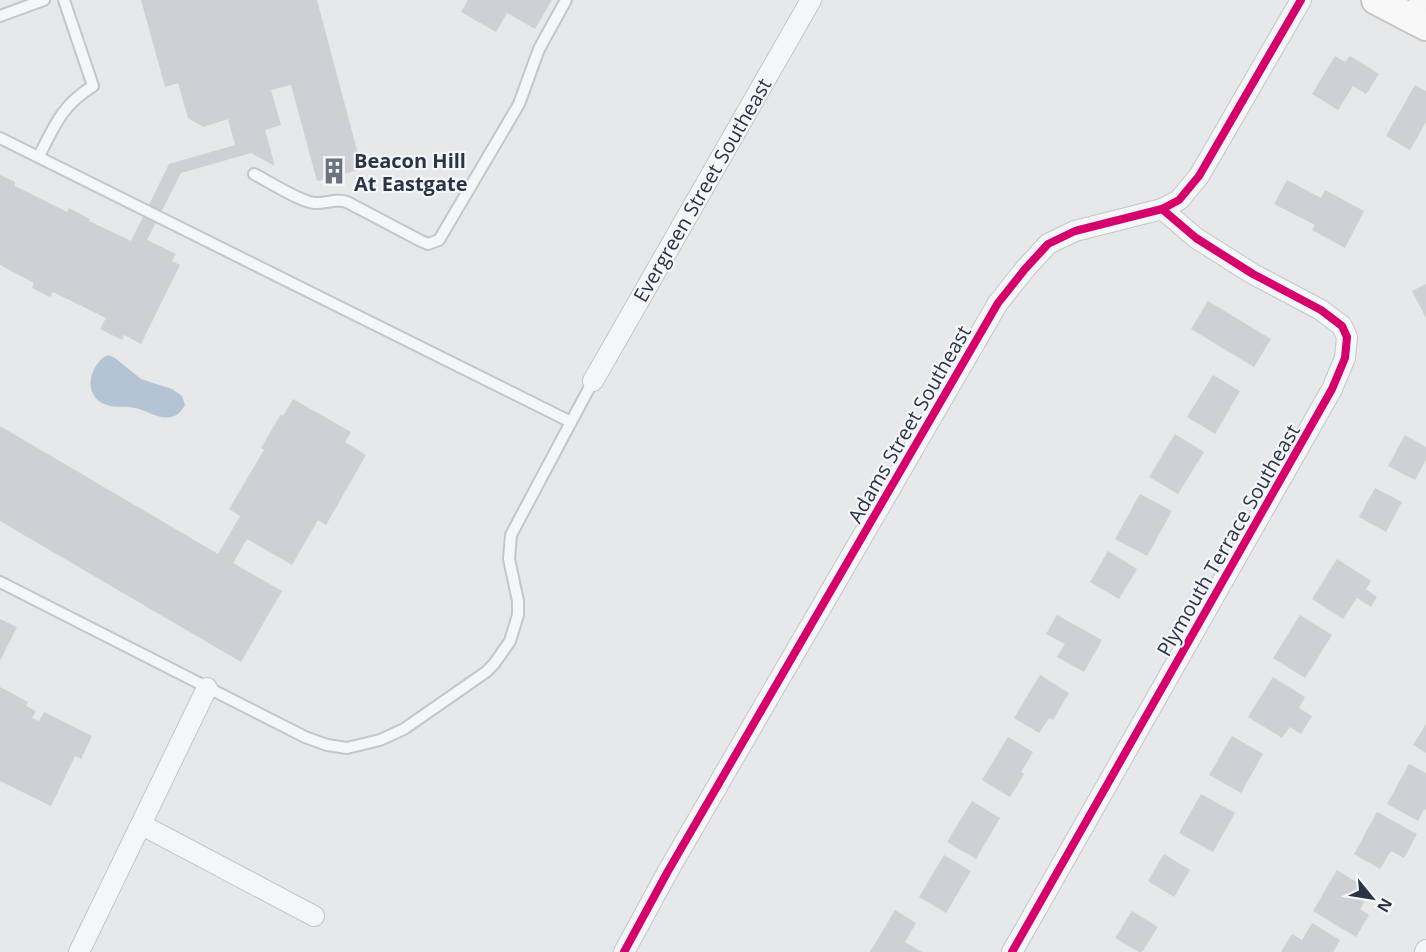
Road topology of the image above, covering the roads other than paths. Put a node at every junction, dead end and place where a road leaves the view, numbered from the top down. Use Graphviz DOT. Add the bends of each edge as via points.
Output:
graph roads {
  1 [pos="44,0"];
  2 [pos="64,0"];
  3 [pos="566,0"];
  4 [pos="811,0"];
  5 [pos="1301,0"];
  6 [pos="1376,0"];
  7 [pos="1419,15"];
  8 [pos="0,16"];
  9 [pos="0,138"];
  10 [pos="39,156"];
  11 [pos="254,174"];
  12 [pos="1162,209"];
  13 [pos="593,381"];
  14 [pos="571,422"];
  15 [pos="0,582"];
  16 [pos="207,688"];
  17 [pos="142,825"];
  18 [pos="314,916"];
  19 [pos="79,952"];
  20 [pos="624,952"];
  21 [pos="1012,952"];
  1 -- 8 [label="lane"];
  2 -- 10 [label="lane" via="93,86 70,102"];
  3 -- 11 [label="lane" via="539,49 519,104 439,240 421,242 347,201 305,201"];
  4 -- 13 [label="street, Evergreen Street Southeast"];
  5 -- 12 [label="street, Adams Street Southeast" via="1199,176 1179,200"];
  6 -- 7 [label="main road"];
  9 -- 10 [label="lane"];
  10 -- 14 [label="lane"];
  12 -- 20 [label="street, Adams Street Southeast" via="1075,231 1048,244 998,303"];
  12 -- 21 [label="street, Plymouth Terrace Southeast" via="1196,238 1253,274 1321,309 1342,326 1347,337 1345,358 1332,390"];
  13 -- 14 [label="lane"];
  14 -- 16 [label="lane" via="513,528 508,559 518,615 510,641 486,672 390,736 347,748 305,737"];
  15 -- 16 [label="lane"];
  16 -- 17 [label="street"];
  17 -- 18 [label="street"];
  17 -- 19 [label="street"];
}
